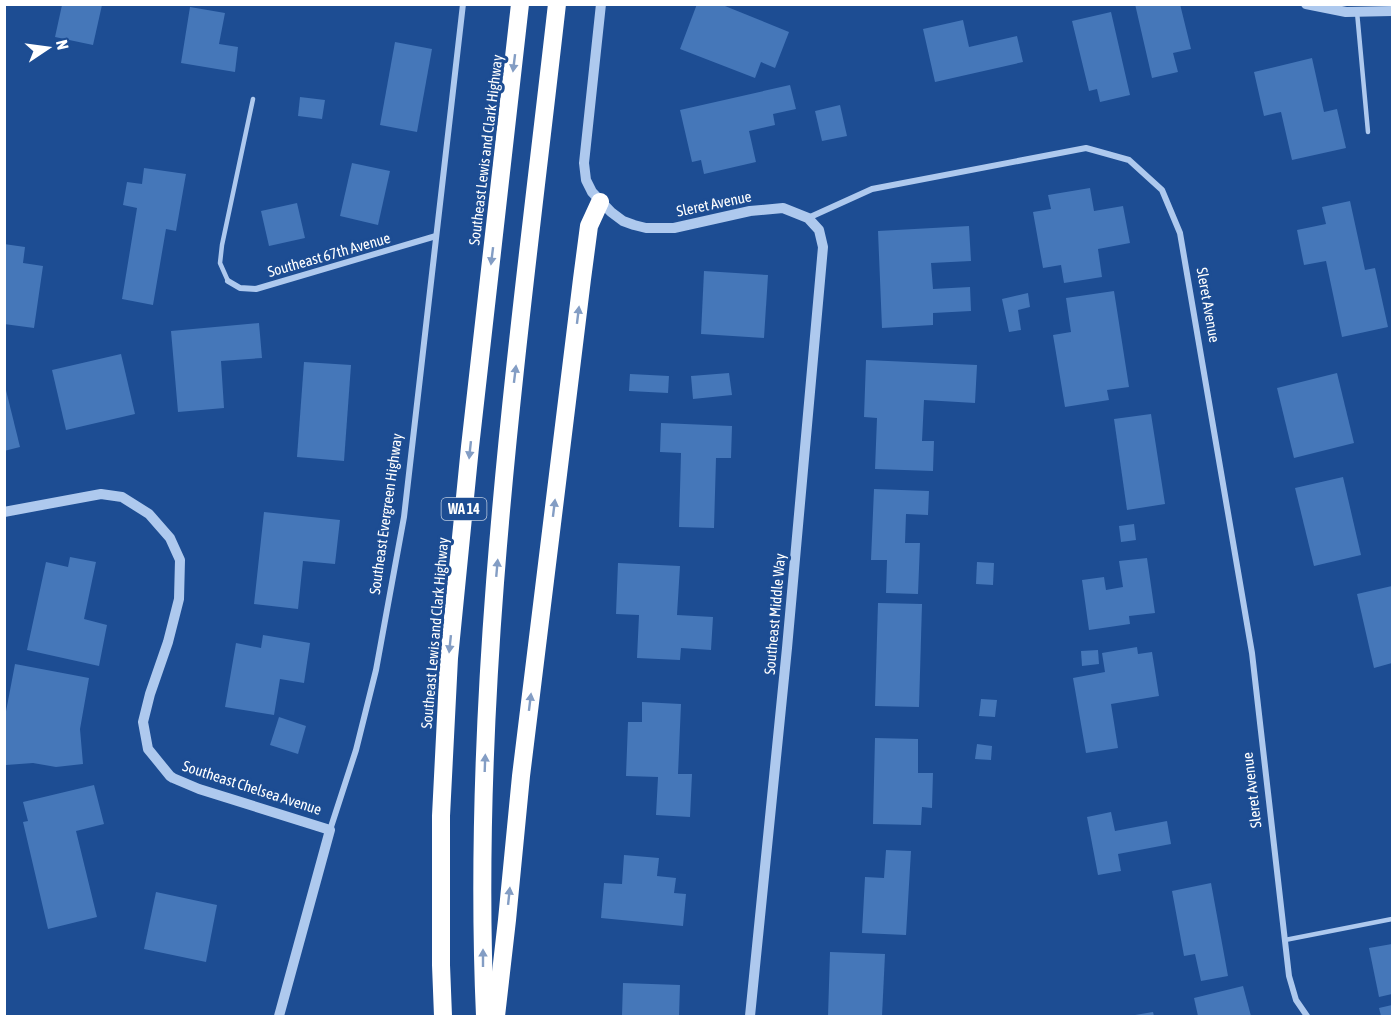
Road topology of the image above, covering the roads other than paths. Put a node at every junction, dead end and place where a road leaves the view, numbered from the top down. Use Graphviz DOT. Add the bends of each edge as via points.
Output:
graph roads {
  1 [pos="463,4"];
  2 [pos="520,4"];
  3 [pos="557,4"];
  4 [pos="601,4"];
  5 [pos="1306,4"];
  6 [pos="1392,11"];
  7 [pos="1357,12"];
  8 [pos="253,99"];
  9 [pos="1368,132"];
  10 [pos="600,202"];
  11 [pos="808,218"];
  12 [pos="436,236"];
  13 [pos="228,281"];
  14 [pos="4,512"];
  15 [pos="330,830"];
  16 [pos="1392,919"];
  17 [pos="1285,940"];
  18 [pos="279,1017"];
  19 [pos="443,1017"];
  20 [pos="485,1017"];
  21 [pos="496,1017"];
  22 [pos="750,1017"];
  23 [pos="1307,1017"];
  1 -- 12 [label="street, Southeast Evergreen Highway"];
  2 -- 19 [label="highway, Southeast Lewis and Clark Highway / WA 14, one-way" via="449,658 441,816"];
  20 -- 3 [label="highway, WA 14, one-way" via="482,835 490,652 507,447"];
  4 -- 10 [label="street" via="584,163 586,180"];
  5 -- 7 [label="street"];
  6 -- 7 [label="street"];
  7 -- 9 [label="lane"];
  8 -- 13 [label="lane" via="222,245 220,263"];
  10 -- 11 [label="street, Sleret Avenue" via="623,221 646,228 674,228 768,208 783,208"];
  21 -- 10 [label="highway, one-way" via="521,776 589,226"];
  11 -- 17 [label="street, Sleret Avenue" via="872,189 1086,148 1129,160 1162,190 1180,233 1252,653"];
  11 -- 22 [label="street, Southeast Middle Way" via="819,230 822,267"];
  12 -- 13 [label="street, Southeast 67th Avenue" via="256,289 240,288"];
  12 -- 15 [label="street, Southeast Evergreen Highway" via="404,517 376,669 356,750"];
  14 -- 15 [label="street, Southeast Chelsea Avenue" via="101,494 122,497 149,514 170,538 180,561 178,599 143,722 148,749 174,778"];
  15 -- 18 [label="street, Southeast Evergreen Highway"];
  16 -- 17 [label="lane"];
  17 -- 23 [label="street, Sleret Avenue" via="1289,976 1296,1000"];
}
